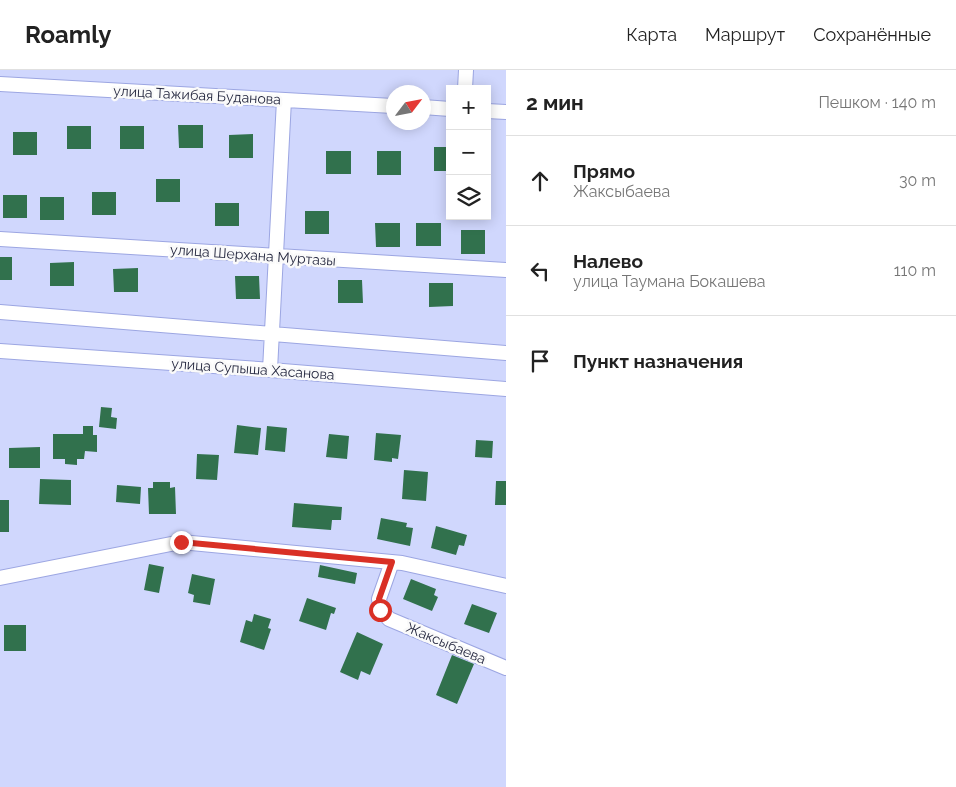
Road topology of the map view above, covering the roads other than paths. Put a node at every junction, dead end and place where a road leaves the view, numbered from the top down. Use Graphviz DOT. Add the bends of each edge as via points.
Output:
graph roads {
  1 [pos="466,70"];
  2 [pos="0,84"];
  3 [pos="465,85"];
  4 [pos="284,100"];
  5 [pos="386,106"];
  6 [pos="431,107"];
  7 [pos="446,108"];
  8 [pos="491,111"];
  9 [pos="506,112"];
  10 [pos="0,239"];
  11 [pos="276,257"];
  12 [pos="506,270"];
  13 [pos="0,312"];
  14 [pos="272,334"];
  15 [pos="0,351"];
  16 [pos="506,353"];
  17 [pos="270,370"];
  18 [pos="506,390"];
  19 [pos="392,562"];
  20 [pos="0,578"];
  21 [pos="506,586"];
  22 [pos="506,668"];
  1 -- 3 [label="street"];
  2 -- 4 [label="street, улица Тажибая Буданова"];
  4 -- 5 [label="street, улица Тажибая Буданова"];
  4 -- 11 [label="street"];
  6 -- 7 [label="street"];
  8 -- 9 [label="street"];
  10 -- 11 [label="street, улица Шерхана Муртазы"];
  11 -- 12 [label="street, улица Шерхана Муртазы"];
  11 -- 14 [label="street"];
  13 -- 14 [label="street"];
  14 -- 16 [label="street"];
  14 -- 17 [label="street"];
  15 -- 17 [label="street, улица Супыша Хасанова"];
  17 -- 18 [label="street, улица Супыша Хасанова"];
  19 -- 20 [label="street" via="181,542"];
  19 -- 21 [label="street"];
  19 -- 22 [label="street, Жаксыбаева" via="379,599 380,610 389,619"];
}
